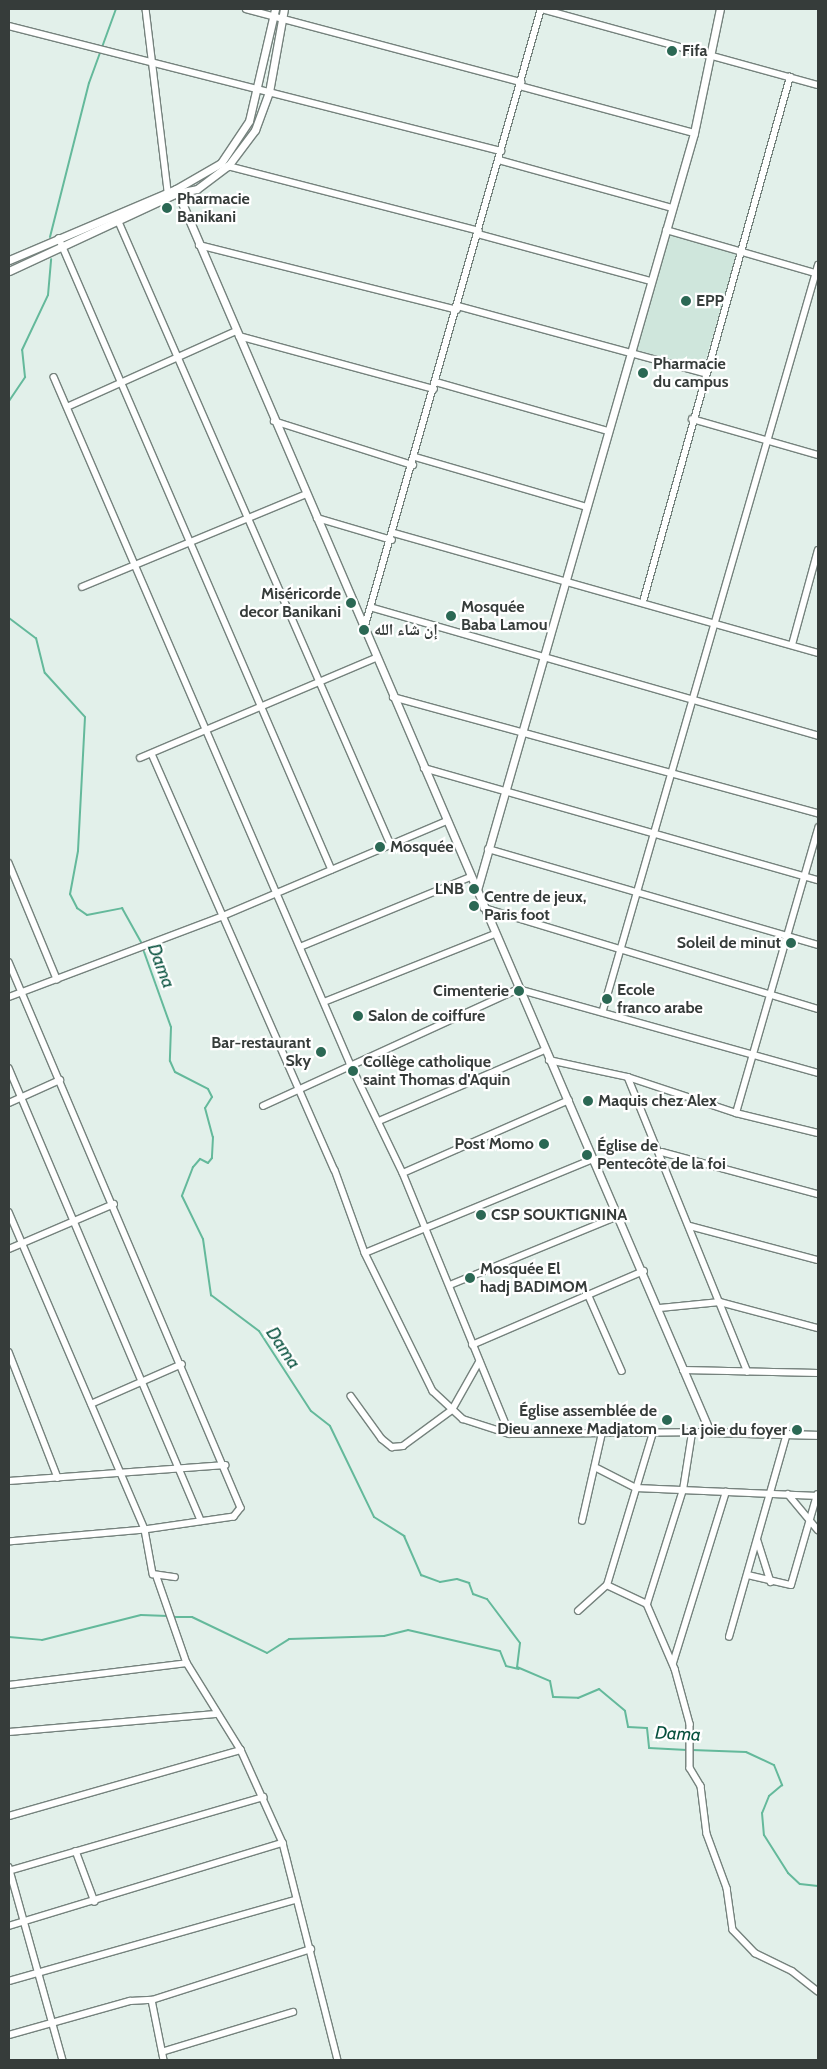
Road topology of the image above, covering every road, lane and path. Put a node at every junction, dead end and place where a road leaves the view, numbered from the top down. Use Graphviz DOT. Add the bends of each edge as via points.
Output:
graph roads {
  1 [pos="146,9"];
  2 [pos="246,9"];
  3 [pos="284,9"];
  4 [pos="542,9"];
  5 [pos="720,9"];
  6 [pos="274,12"];
  7 [pos="283,18"];
  8 [pos="9,26"];
  9 [pos="711,56"];
  10 [pos="150,62"];
  11 [pos="790,77"];
  12 [pos="520,84"];
  13 [pos="818,85"];
  14 [pos="259,90"];
  15 [pos="269,92"];
  16 [pos="694,133"];
  17 [pos="501,151"];
  18 [pos="499,160"];
  19 [pos="228,166"];
  20 [pos="176,191"];
  21 [pos="168,192"];
  22 [pos="672,208"];
  23 [pos="119,222"];
  24 [pos="666,230"];
  25 [pos="478,233"];
  26 [pos="59,238"];
  27 [pos="199,245"];
  28 [pos="64,248"];
  29 [pos="741,252"];
  30 [pos="9,260"];
  31 [pos="818,265"];
  32 [pos="9,271"];
  33 [pos="817,273"];
  34 [pos="652,281"];
  35 [pos="457,308"];
  36 [pos="237,333"];
  37 [pos="630,354"];
  38 [pos="178,357"];
  39 [pos="705,372"];
  40 [pos="54,377"];
  41 [pos="124,382"];
  42 [pos="435,385"];
  43 [pos="67,407"];
  44 [pos="692,418"];
  45 [pos="274,421"];
  46 [pos="608,431"];
  47 [pos="769,441"];
  48 [pos="818,455"];
  49 [pos="415,457"];
  50 [pos="413,465"];
  51 [pos="306,494"];
  52 [pos="587,506"];
  53 [pos="248,517"];
  54 [pos="317,518"];
  55 [pos="394,533"];
  56 [pos="191,540"];
  57 [pos="392,540"];
  58 [pos="818,550"];
  59 [pos="135,564"];
  60 [pos="566,579"];
  61 [pos="82,587"];
  62 [pos="643,602"];
  63 [pos="372,608"];
  64 [pos="715,623"];
  65 [pos="364,629"];
  66 [pos="792,645"];
  67 [pos="818,653"];
  68 [pos="544,655"];
  69 [pos="376,658"];
  70 [pos="319,680"];
  71 [pos="393,697"];
  72 [pos="693,700"];
  73 [pos="262,706"];
  74 [pos="206,730"];
  75 [pos="522,730"];
  76 [pos="818,736"];
  77 [pos="152,754"];
  78 [pos="140,758"];
  79 [pos="424,768"];
  80 [pos="670,771"];
  81 [pos="505,791"];
  82 [pos="818,813"];
  83 [pos="447,821"];
  84 [pos="818,828"];
  85 [pos="652,833"];
  86 [pos="392,845"];
  87 [pos="488,850"];
  88 [pos="9,863"];
  89 [pos="332,870"];
  90 [pos="804,876"];
  91 [pos="471,877"];
  92 [pos="818,880"];
  93 [pos="477,890"];
  94 [pos="276,892"];
  95 [pos="638,893"];
  96 [pos="484,908"];
  97 [pos="223,916"];
  98 [pos="495,934"];
  99 [pos="787,936"];
  100 [pos="818,945"];
  101 [pos="300,948"];
  102 [pos="620,952"];
  103 [pos="9,962"];
  104 [pos="58,979"];
  105 [pos="518,989"];
  106 [pos="22,992"];
  107 [pos="9,996"];
  108 [pos="770,996"];
  109 [pos="324,1002"];
  110 [pos="818,1009"];
  111 [pos="603,1010"];
  112 [pos="545,1050"];
  113 [pos="753,1054"];
  114 [pos="549,1060"];
  115 [pos="350,1063"];
  116 [pos="9,1068"];
  117 [pos="818,1073"];
  118 [pos="628,1077"];
  119 [pos="60,1080"];
  120 [pos="298,1088"];
  121 [pos="22,1098"];
  122 [pos="569,1100"];
  123 [pos="9,1104"];
  124 [pos="263,1106"];
  125 [pos="736,1113"];
  126 [pos="379,1121"];
  127 [pos="818,1133"];
  128 [pos="662,1152"];
  129 [pos="593,1159"];
  130 [pos="403,1173"];
  131 [pos="818,1194"];
  132 [pos="114,1204"];
  133 [pos="9,1212"];
  134 [pos="618,1216"];
  135 [pos="74,1220"];
  136 [pos="690,1226"];
  137 [pos="425,1229"];
  138 [pos="22,1244"];
  139 [pos="9,1249"];
  140 [pos="365,1253"];
  141 [pos="818,1260"];
  142 [pos="644,1271"];
  143 [pos="450,1285"];
  144 [pos="588,1294"];
  145 [pos="720,1302"];
  146 [pos="660,1308"];
  147 [pos="818,1328"];
  148 [pos="472,1345"];
  149 [pos="9,1352"];
  150 [pos="479,1362"];
  151 [pos="182,1364"];
  152 [pos="622,1370"];
  153 [pos="683,1370"];
  154 [pos="748,1372"];
  155 [pos="818,1373"];
  156 [pos="142,1383"];
  157 [pos="351,1396"];
  158 [pos="91,1404"];
  159 [pos="452,1410"];
  160 [pos="710,1432"];
  161 [pos="602,1433"];
  162 [pos="653,1433"];
  163 [pos="692,1433"];
  164 [pos="510,1434"];
  165 [pos="787,1434"];
  166 [pos="818,1435"];
  167 [pos="225,1464"];
  168 [pos="177,1467"];
  169 [pos="597,1468"];
  170 [pos="121,1475"];
  171 [pos="58,1478"];
  172 [pos="9,1481"];
  173 [pos="636,1488"];
  174 [pos="683,1490"];
  175 [pos="726,1492"];
  176 [pos="771,1494"];
  177 [pos="788,1494"];
  178 [pos="818,1496"];
  179 [pos="202,1521"];
  180 [pos="582,1521"];
  181 [pos="810,1521"];
  182 [pos="145,1530"];
  183 [pos="818,1530"];
  184 [pos="758,1541"];
  185 [pos="9,1542"];
  186 [pos="748,1575"];
  187 [pos="157,1577"];
  188 [pos="175,1577"];
  189 [pos="771,1582"];
  190 [pos="607,1585"];
  191 [pos="647,1604"];
  192 [pos="578,1611"];
  193 [pos="729,1637"];
  194 [pos="187,1663"];
  195 [pos="673,1663"];
  196 [pos="9,1685"];
  197 [pos="215,1714"];
  198 [pos="9,1732"];
  199 [pos="241,1750"];
  200 [pos="263,1797"];
  201 [pos="9,1816"];
  202 [pos="283,1843"];
  203 [pos="76,1851"];
  204 [pos="9,1870"];
  205 [pos="296,1900"];
  206 [pos="94,1902"];
  207 [pos="25,1924"];
  208 [pos="9,1926"];
  209 [pos="311,1949"];
  210 [pos="39,1975"];
  211 [pos="9,1981"];
  212 [pos="818,1991"];
  213 [pos="152,2000"];
  214 [pos="293,2012"];
  215 [pos="53,2024"];
  216 [pos="9,2035"];
  217 [pos="162,2052"];
  218 [pos="63,2060"];
  219 [pos="164,2060"];
  220 [pos="338,2060"];
  1 -- 10 [label="street"];
  2 -- 6 [label="street"];
  3 -- 7 [label="street"];
  4 -- 9 [label="street"];
  4 -- 12 [label="street"];
  5 -- 9 [label="street"];
  6 -- 7 [label="street"];
  6 -- 14 [label="street"];
  7 -- 12 [label="street"];
  7 -- 15 [label="street"];
  8 -- 10 [label="street"];
  9 -- 11 [label="street"];
  9 -- 16 [label="street"];
  10 -- 14 [label="street"];
  10 -- 21 [label="street"];
  11 -- 13 [label="street"];
  11 -- 29 [label="street"];
  12 -- 16 [label="street"];
  12 -- 17 [label="street"];
  14 -- 15 [label="street"];
  14 -- 20 [label="street" via="249,121 232,151 204,175"];
  15 -- 17 [label="street"];
  15 -- 19 [label="street" via="255,130"];
  16 -- 22 [label="street"];
  17 -- 18 [label="street"];
  18 -- 22 [label="street"];
  18 -- 25 [label="street"];
  19 -- 20 [label="street" via="197,189"];
  19 -- 25 [label="street"];
  20 -- 21 [label="street"];
  20 -- 23 [label="street"];
  20 -- 27 [label="street"];
  21 -- 26 [label="street"];
  22 -- 24 [label="street"];
  23 -- 28 [label="street"];
  23 -- 38 [label="street"];
  24 -- 29 [label="street"];
  24 -- 34 [label="street"];
  25 -- 34 [label="street"];
  25 -- 35 [label="street"];
  26 -- 28 [label="street"];
  26 -- 30 [label="street"];
  27 -- 35 [label="street"];
  27 -- 36 [label="street"];
  28 -- 32 [label="street"];
  28 -- 41 [label="street"];
  29 -- 33 [label="street"];
  29 -- 39 [label="street"];
  31 -- 33 [label="street"];
  33 -- 47 [label="street"];
  34 -- 37 [label="street"];
  35 -- 37 [label="street"];
  35 -- 42 [label="street"];
  36 -- 38 [label="street"];
  36 -- 42 [label="street"];
  36 -- 45 [label="street"];
  37 -- 39 [label="street"];
  37 -- 46 [label="street"];
  38 -- 41 [label="street"];
  38 -- 53 [label="street"];
  39 -- 44 [label="street"];
  40 -- 43 [label="street"];
  41 -- 43 [label="street"];
  41 -- 56 [label="street"];
  42 -- 46 [label="street"];
  42 -- 49 [label="street"];
  43 -- 59 [label="street"];
  44 -- 47 [label="street"];
  44 -- 62 [label="street"];
  45 -- 50 [label="street"];
  45 -- 51 [label="street"];
  46 -- 52 [label="street"];
  47 -- 48 [label="street"];
  47 -- 64 [label="street"];
  49 -- 50 [label="street"];
  49 -- 52 [label="street"];
  50 -- 55 [label="street"];
  51 -- 53 [label="street"];
  51 -- 54 [label="street"];
  52 -- 60 [label="street"];
  53 -- 56 [label="street"];
  53 -- 70 [label="street"];
  54 -- 57 [label="street"];
  54 -- 65 [label="street"];
  55 -- 57 [label="street"];
  55 -- 60 [label="street"];
  56 -- 59 [label="street"];
  56 -- 73 [label="street"];
  57 -- 63 [label="street"];
  58 -- 66 [label="street"];
  59 -- 61 [label="street"];
  59 -- 74 [label="street"];
  60 -- 62 [label="street"];
  60 -- 68 [label="street"];
  62 -- 64 [label="street"];
  63 -- 65 [label="street"];
  63 -- 68 [label="street"];
  64 -- 66 [label="street"];
  64 -- 72 [label="street"];
  65 -- 69 [label="street"];
  66 -- 67 [label="street"];
  68 -- 72 [label="street"];
  68 -- 75 [label="street"];
  69 -- 70 [label="street"];
  69 -- 71 [label="street"];
  70 -- 73 [label="street"];
  70 -- 86 [label="street"];
  71 -- 75 [label="street"];
  71 -- 79 [label="street"];
  72 -- 76 [label="street"];
  72 -- 80 [label="street"];
  73 -- 74 [label="street"];
  73 -- 89 [label="street"];
  74 -- 77 [label="street"];
  74 -- 94 [label="street"];
  75 -- 80 [label="street"];
  75 -- 81 [label="street"];
  77 -- 78 [label="street"];
  77 -- 97 [label="street"];
  79 -- 81 [label="street"];
  79 -- 83 [label="street"];
  80 -- 82 [label="street"];
  80 -- 85 [label="street"];
  81 -- 85 [label="street"];
  81 -- 87 [label="street"];
  83 -- 86 [label="street"];
  83 -- 91 [label="street"];
  84 -- 90 [label="street"];
  85 -- 90 [label="street"];
  85 -- 95 [label="street"];
  86 -- 89 [label="street"];
  87 -- 93 [label="street"];
  87 -- 95 [label="street"];
  88 -- 104 [label="street"];
  89 -- 94 [label="street"];
  90 -- 92 [label="street"];
  90 -- 99 [label="street"];
  91 -- 93 [label="street"];
  91 -- 101 [label="street"];
  93 -- 96 [label="street"];
  94 -- 97 [label="street"];
  94 -- 101 [label="street"];
  95 -- 99 [label="street"];
  95 -- 102 [label="street"];
  96 -- 98 [label="street"];
  96 -- 102 [label="street"];
  97 -- 104 [label="street"];
  97 -- 120 [label="street"];
  98 -- 105 [label="street"];
  98 -- 109 [label="street"];
  99 -- 100 [label="street"];
  99 -- 108 [label="street"];
  101 -- 109 [label="street"];
  102 -- 108 [label="street"];
  102 -- 111 [label="street"];
  103 -- 106 [label="street"];
  104 -- 106 [label="street"];
  105 -- 111 [label="street"];
  105 -- 112 [label="street"];
  105 -- 115 [label="street"];
  106 -- 107 [label="street"];
  106 -- 119 [label="street"];
  108 -- 110 [label="street"];
  108 -- 113 [label="street"];
  109 -- 115 [label="street"];
  111 -- 113 [label="street"];
  112 -- 114 [label="street"];
  112 -- 126 [label="street"];
  113 -- 117 [label="street"];
  113 -- 125 [label="street"];
  114 -- 118 [label="street"];
  114 -- 122 [label="street"];
  115 -- 120 [label="street"];
  115 -- 126 [label="street"];
  116 -- 121 [label="street"];
  118 -- 125 [label="street"];
  118 -- 128 [label="street"];
  119 -- 121 [label="street"];
  119 -- 132 [label="street"];
  120 -- 124 [label="street"];
  120 -- 140 [label="street" via="335,1170"];
  121 -- 123 [label="street"];
  121 -- 135 [label="street"];
  122 -- 129 [label="street"];
  122 -- 130 [label="street"];
  125 -- 127 [label="street"];
  126 -- 130 [label="street"];
  128 -- 131 [label="street"];
  128 -- 136 [label="street"];
  129 -- 134 [label="street"];
  129 -- 137 [label="street"];
  130 -- 137 [label="street"];
  132 -- 135 [label="street"];
  132 -- 151 [label="street"];
  133 -- 138 [label="street"];
  134 -- 142 [label="street"];
  134 -- 143 [label="street"];
  135 -- 138 [label="street"];
  135 -- 156 [label="street"];
  136 -- 141 [label="street"];
  136 -- 145 [label="street"];
  137 -- 140 [label="street"];
  137 -- 143 [label="street"];
  138 -- 139 [label="street"];
  138 -- 158 [label="street"];
  140 -- 159 [label="street" via="419,1368"];
  142 -- 144 [label="street"];
  142 -- 146 [label="street"];
  143 -- 148 [label="street"];
  144 -- 148 [label="street"];
  144 -- 152 [label="street"];
  145 -- 146 [label="street"];
  145 -- 147 [label="street"];
  145 -- 154 [label="street"];
  146 -- 153 [label="street"];
  148 -- 150 [label="street"];
  149 -- 171 [label="street"];
  150 -- 159 [label="street"];
  150 -- 164 [label="street"];
  151 -- 156 [label="street"];
  151 -- 167 [label="street"];
  153 -- 154 [label="street"];
  153 -- 160 [label="street"];
  154 -- 155 [label="street"];
  156 -- 158 [label="street"];
  156 -- 168 [label="street"];
  157 -- 159 [label="street" via="392,1447 403,1446"];
  158 -- 170 [label="street"];
  159 -- 164 [label="street" via="473,1424"];
  160 -- 163 [label="street"];
  160 -- 165 [label="street"];
  161 -- 162 [label="street"];
  161 -- 164 [label="street"];
  161 -- 169 [label="street"];
  162 -- 163 [label="street"];
  162 -- 173 [label="street"];
  163 -- 174 [label="street"];
  165 -- 166 [label="street"];
  165 -- 176 [label="street"];
  167 -- 168 [label="street"];
  167 -- 179 [label="street" via="240,1514"];
  168 -- 170 [label="street"];
  168 -- 179 [label="street"];
  169 -- 173 [label="street"];
  169 -- 180 [label="street"];
  170 -- 171 [label="street"];
  170 -- 182 [label="street"];
  171 -- 172 [label="street"];
  173 -- 174 [label="street"];
  173 -- 190 [label="street"];
  174 -- 175 [label="street"];
  174 -- 191 [label="street"];
  175 -- 176 [label="street"];
  175 -- 195 [label="street"];
  176 -- 177 [label="street"];
  176 -- 184 [label="street"];
  177 -- 178 [label="street"];
  177 -- 181 [label="street"];
  178 -- 181 [label="street"];
  179 -- 182 [label="street"];
  181 -- 183 [label="street"];
  181 -- 189 [label="street" via="791,1585"];
  182 -- 185 [label="street"];
  182 -- 187 [label="street" via="151,1567"];
  184 -- 186 [label="street"];
  184 -- 189 [label="street"];
  186 -- 189 [label="street"];
  186 -- 193 [label="street"];
  187 -- 188 [label="street"];
  187 -- 194 [label="street"];
  190 -- 191 [label="street"];
  190 -- 192 [label="street"];
  191 -- 195 [label="street"];
  194 -- 196 [label="street"];
  194 -- 197 [label="street"];
  195 -- 212 [label="street" via="690,1724 690,1768 701,1786 707,1834 727,1888 732,1930 755,1953 792,1971"];
  197 -- 198 [label="street"];
  197 -- 199 [label="street"];
  199 -- 200 [label="street"];
  199 -- 201 [label="street"];
  200 -- 202 [label="street"];
  200 -- 203 [label="street"];
  202 -- 205 [label="street"];
  202 -- 206 [label="street"];
  203 -- 204 [label="street"];
  203 -- 206 [label="street"];
  204 -- 207 [label="street"];
  205 -- 209 [label="street"];
  205 -- 210 [label="street"];
  206 -- 207 [label="street"];
  207 -- 208 [label="street"];
  207 -- 210 [label="street"];
  209 -- 213 [label="street"];
  209 -- 220 [label="street"];
  210 -- 211 [label="street"];
  210 -- 215 [label="street"];
  213 -- 215 [label="street" via="130,2001"];
  213 -- 217 [label="street"];
  214 -- 217 [label="street"];
  215 -- 216 [label="street"];
  215 -- 218 [label="street"];
  217 -- 219 [label="street"];
}
